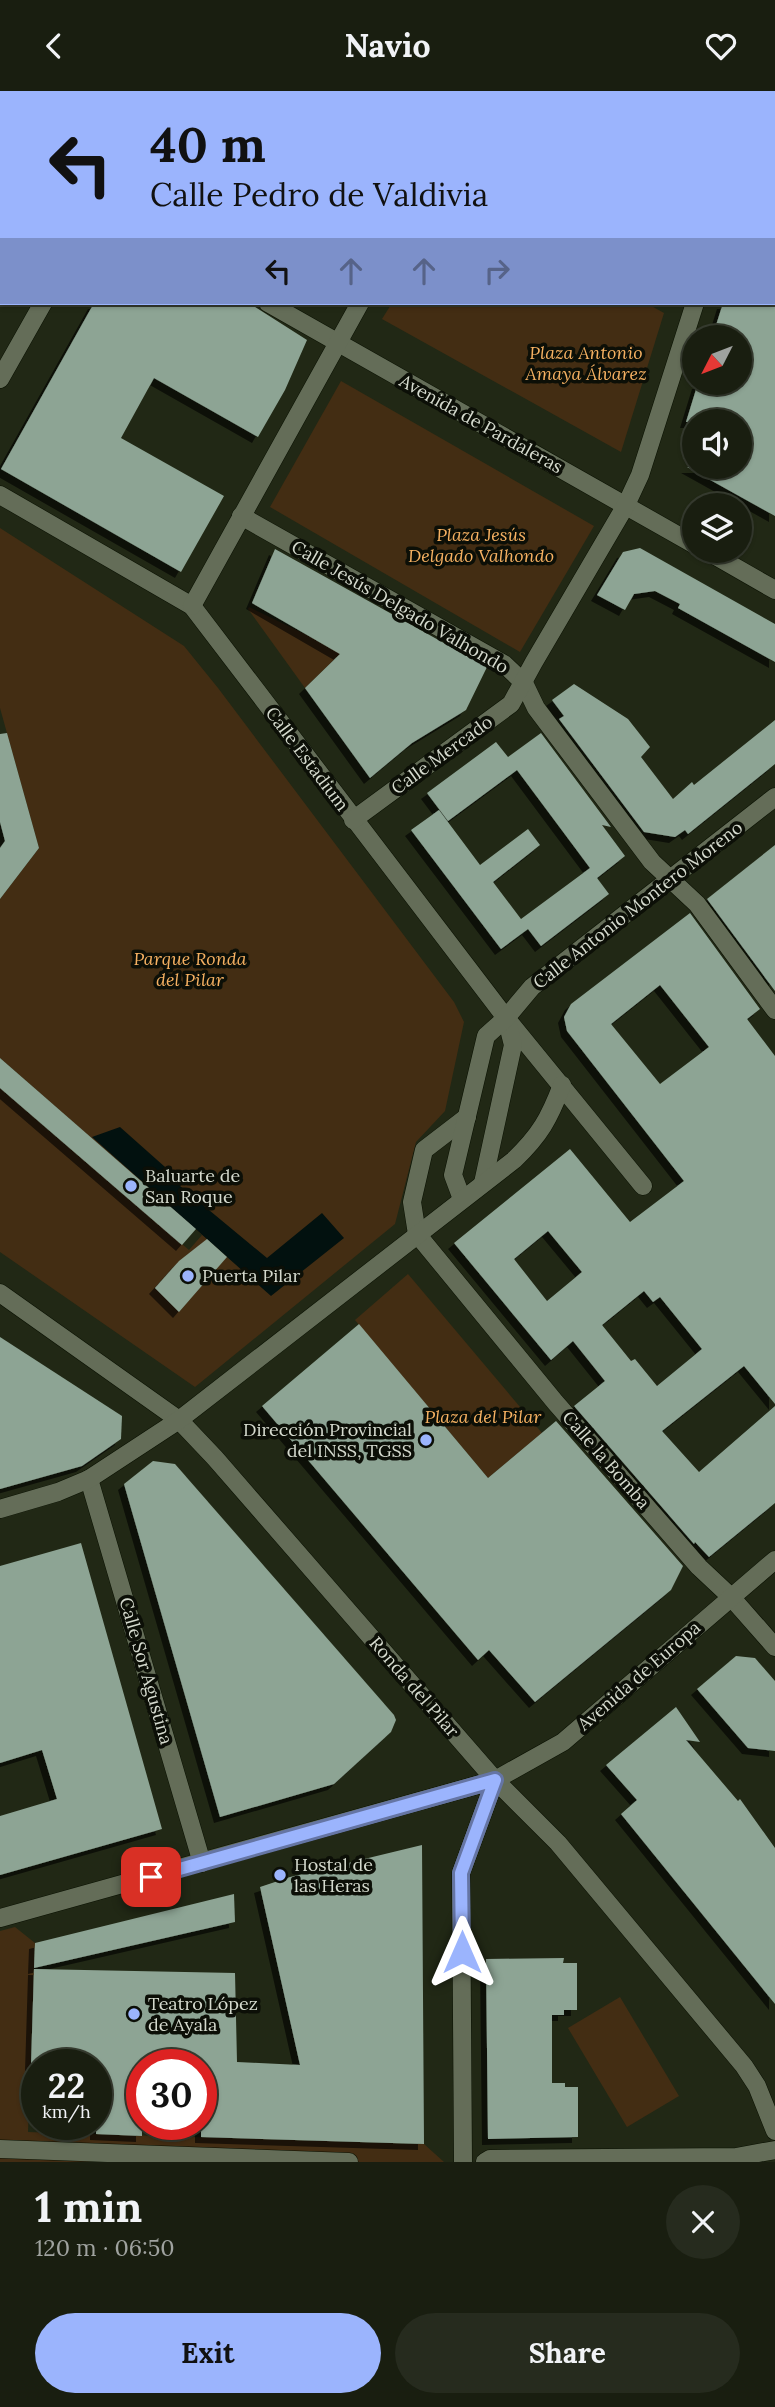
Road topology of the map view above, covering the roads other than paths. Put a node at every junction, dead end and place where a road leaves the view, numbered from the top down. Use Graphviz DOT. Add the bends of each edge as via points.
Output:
graph roads {
  1 [pos="42,305"];
  2 [pos="272,305"];
  3 [pos="359,305"];
  4 [pos="694,305"];
  5 [pos="338,342"];
  6 [pos="6,356"];
  7 [pos="0,379"];
  8 [pos="0,495"];
  9 [pos="626,505"];
  10 [pos="242,516"];
  11 [pos="682,537"];
  12 [pos="727,563"];
  13 [pos="775,590"];
  14 [pos="192,606"];
  15 [pos="524,683"];
  16 [pos="775,797"];
  17 [pos="353,820"];
  18 [pos="672,878"];
  19 [pos="775,1010"];
  20 [pos="506,1018"];
  21 [pos="562,1085"];
  22 [pos="467,1117"];
  23 [pos="483,1183"];
  24 [pos="643,1186"];
  25 [pos="462,1199"];
  26 [pos="417,1234"];
  27 [pos="0,1293"];
  28 [pos="179,1420"];
  29 [pos="89,1479"];
  30 [pos="0,1509"];
  31 [pos="775,1560"];
  32 [pos="731,1597"];
  33 [pos="775,1647"];
  34 [pos="495,1780"];
  35 [pos="202,1863"];
  36 [pos="0,1918"];
  37 [pos="775,2131"];
  38 [pos="0,2149"];
  39 [pos="775,2150"];
  40 [pos="349,2162"];
  41 [pos="463,2162"];
  42 [pos="485,2162"];
  1 -- 6 [label="street"];
  2 -- 5 [label="street, Avenida de Pardaleras"];
  3 -- 5 [label="street"];
  4 -- 9 [label="street, Calle Jesús Delgado Valhondo" via="640,475"];
  5 -- 9 [label="street, Avenida de Pardaleras"];
  5 -- 10 [label="street"];
  6 -- 7 [label="street"];
  8 -- 14 [label="street, Calle Estadium"];
  9 -- 11 [label="street, Avenida de Pardaleras"];
  9 -- 15 [label="street, Calle Jesús Delgado Valhondo"];
  10 -- 14 [label="street"];
  10 -- 15 [label="street, Calle Jesús Delgado Valhondo" via="504,664"];
  12 -- 13 [label="street"];
  14 -- 17 [label="street, Calle Estadium"];
  15 -- 17 [label="street, Calle Mercado" via="511,704"];
  15 -- 18 [label="street" via="536,708 652,862"];
  16 -- 18 [label="street, Calle Antonio Montero Moreno"];
  17 -- 20 [label="street, Calle Estadium"];
  18 -- 19 [label="street" via="698,905"];
  18 -- 20 [label="street, Calle Antonio Montero Moreno" via="531,987"];
  20 -- 21 [label="street, Calle Estadium"];
  20 -- 22 [label="street" via="486,1036"];
  20 -- 23 [label="street" via="513,1045"];
  21 -- 23 [label="street" via="536,1139"];
  21 -- 24 [label="street"];
  22 -- 25 [label="street" via="453,1175"];
  22 -- 26 [label="street" via="424,1150 411,1202"];
  23 -- 25 [label="street"];
  25 -- 26 [label="street"];
  26 -- 28 [label="street"];
  26 -- 32 [label="street, Calle la Bomba" via="555,1402 699,1567"];
  27 -- 28 [label="street, Ronda del Pilar"];
  28 -- 29 [label="street"];
  28 -- 34 [label="street, Ronda del Pilar"];
  29 -- 30 [label="street"];
  29 -- 35 [label="street, Calle Sor Agustina"];
  31 -- 32 [label="street, Avenida de Europa"];
  32 -- 33 [label="street, Calle la Bomba"];
  32 -- 34 [label="street, Avenida de Europa" via="563,1742"];
  34 -- 35 [label="street, Avenida de Europa"];
  34 -- 37 [label="street, Ronda del Pilar" via="558,1843 744,2066"];
  34 -- 41 [label="street" via="461,1873"];
  35 -- 36 [label="street, Avenida de Europa"];
  38 -- 40 [label="street"];
  39 -- 42 [label="street" via="736,2157"];
}
